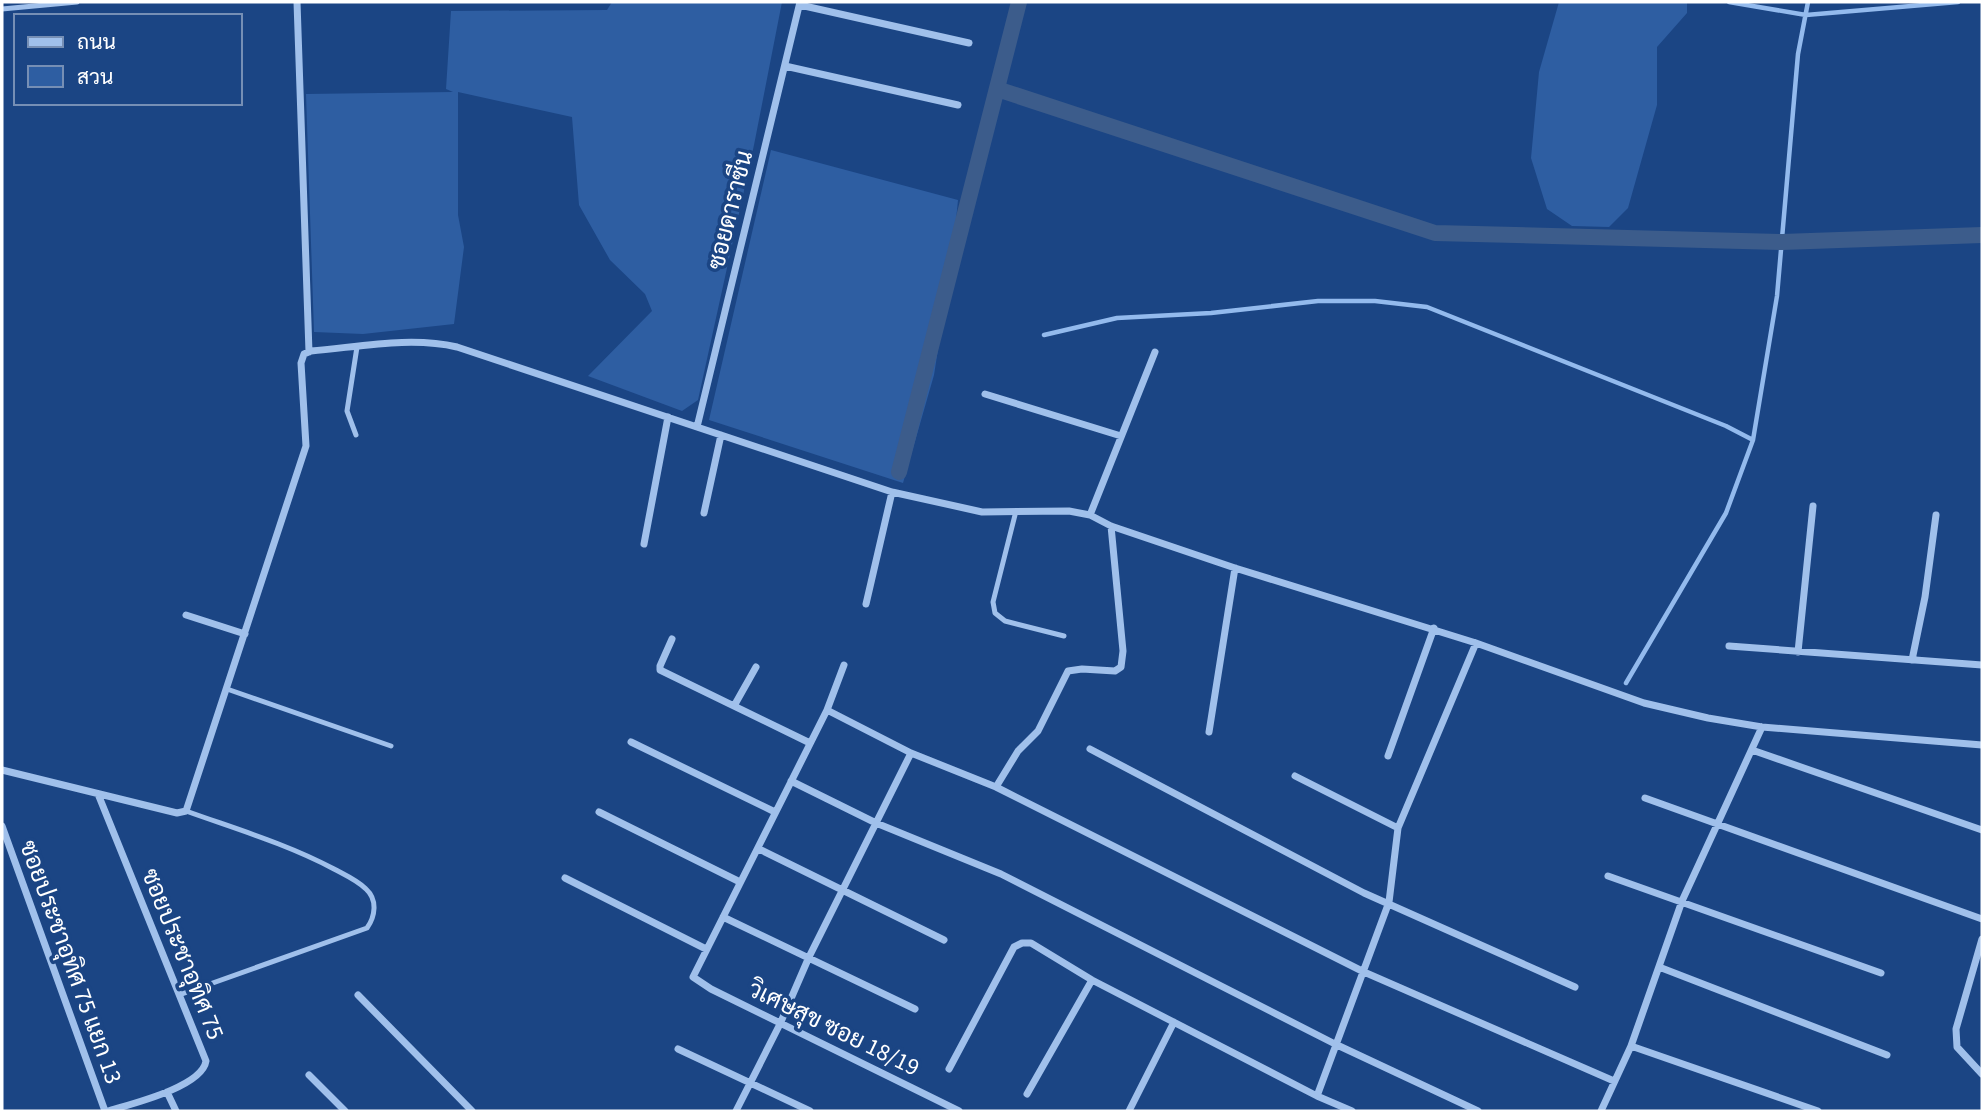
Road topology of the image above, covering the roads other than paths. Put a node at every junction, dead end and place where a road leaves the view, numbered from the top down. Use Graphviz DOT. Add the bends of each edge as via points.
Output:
graph roads {
  1 [pos="77,2"];
  2 [pos="297,2"];
  3 [pos="800,3"];
  4 [pos="2,9"];
  5 [pos="970,43"];
  6 [pos="785,66"];
  7 [pos="958,105"];
  8 [pos="356,347"];
  9 [pos="309,352"];
  10 [pos="1155,352"];
  11 [pos="985,394"];
  12 [pos="668,417"];
  13 [pos="698,427"];
  14 [pos="356,435"];
  15 [pos="722,435"];
  16 [pos="1121,436"];
  17 [pos="891,492"];
  18 [pos="1813,506"];
  19 [pos="1016,511"];
  20 [pos="704,513"];
  21 [pos="1090,515"];
  22 [pos="1936,515"];
  23 [pos="1111,526"];
  24 [pos="644,544"];
  25 [pos="1235,568"];
  26 [pos="866,604"];
  27 [pos="186,615"];
  28 [pos="1434,628"];
  29 [pos="245,634"];
  30 [pos="1064,636"];
  31 [pos="672,639"];
  32 [pos="1476,643"];
  33 [pos="1729,646"];
  34 [pos="1798,652"];
  35 [pos="1912,660"];
  36 [pos="844,665"];
  37 [pos="1982,665"];
  38 [pos="756,667"];
  39 [pos="227,689"];
  40 [pos="734,706"];
  41 [pos="827,710"];
  42 [pos="1762,727"];
  43 [pos="1209,732"];
  44 [pos="631,743"];
  45 [pos="810,743"];
  46 [pos="1982,745"];
  47 [pos="391,746"];
  48 [pos="1090,749"];
  49 [pos="1752,750"];
  50 [pos="911,753"];
  51 [pos="1388,756"];
  52 [pos="2,770"];
  53 [pos="1294,776"];
  54 [pos="791,781"];
  55 [pos="996,787"];
  56 [pos="98,793"];
  57 [pos="1644,798"];
  58 [pos="187,811"];
  59 [pos="599,812"];
  60 [pos="775,812"];
  61 [pos="876,824"];
  62 [pos="1717,825"];
  63 [pos="2,826"];
  64 [pos="1398,828"];
  65 [pos="1982,830"];
  66 [pos="758,849"];
  67 [pos="1608,876"];
  68 [pos="565,878"];
  69 [pos="740,882"];
  70 [pos="843,890"];
  71 [pos="1682,901"];
  72 [pos="1389,902"];
  73 [pos="723,917"];
  74 [pos="1982,919"];
  75 [pos="1982,939"];
  76 [pos="943,940"];
  77 [pos="706,949"];
  78 [pos="1980,953"];
  79 [pos="809,957"];
  80 [pos="1659,967"];
  81 [pos="1364,972"];
  82 [pos="1881,973"];
  83 [pos="1092,980"];
  84 [pos="1575,987"];
  85 [pos="179,995"];
  86 [pos="358,995"];
  87 [pos="915,1010"];
  88 [pos="1174,1022"];
  89 [pos="780,1024"];
  90 [pos="1335,1044"];
  91 [pos="1631,1046"];
  92 [pos="678,1049"];
  93 [pos="1887,1055"];
  94 [pos="948,1069"];
  95 [pos="1982,1074"];
  96 [pos="309,1075"];
  97 [pos="1614,1081"];
  98 [pos="750,1082"];
  99 [pos="167,1091"];
  100 [pos="1027,1094"];
  101 [pos="1317,1096"];
  102 [pos="106,1111"];
  103 [pos="176,1111"];
  104 [pos="345,1111"];
  105 [pos="472,1111"];
  106 [pos="736,1111"];
  107 [pos="810,1111"];
  108 [pos="959,1111"];
  109 [pos="1129,1111"];
  110 [pos="1352,1111"];
  111 [pos="1478,1111"];
  112 [pos="1601,1111"];
  113 [pos="1818,1111"];
  1 -- 4 [label="lane"];
  2 -- 9 [label="street"];
  3 -- 5 [label="street"];
  3 -- 6 [label="street, ซอยดาราซีน"];
  6 -- 7 [label="street"];
  6 -- 13 [label="street, ซอยดาราซีน"];
  8 -- 9 [label="street"];
  8 -- 12 [label="street" via="436,342"];
  8 -- 14 [label="lane" via="347,411"];
  9 -- 29 [label="street" via="300,363 306,446"];
  10 -- 16 [label="street"];
  11 -- 16 [label="street"];
  12 -- 13 [label="street"];
  12 -- 24 [label="street"];
  13 -- 15 [label="street"];
  15 -- 17 [label="street"];
  15 -- 20 [label="street"];
  16 -- 21 [label="street"];
  17 -- 19 [label="street" via="982,512"];
  17 -- 26 [label="street"];
  18 -- 34 [label="street"];
  19 -- 21 [label="street"];
  19 -- 30 [label="lane" via="993,602 995,613 1004,621"];
  21 -- 23 [label="street"];
  22 -- 35 [label="street"];
  23 -- 25 [label="street"];
  23 -- 55 [label="street" via="1121,667 1115,671 1068,671 1038,731 1018,751"];
  25 -- 28 [label="street"];
  25 -- 43 [label="street"];
  27 -- 29 [label="street"];
  28 -- 32 [label="street"];
  28 -- 51 [label="street"];
  29 -- 39 [label="street"];
  31 -- 40 [label="street" via="660,670"];
  32 -- 42 [label="street" via="1644,703"];
  32 -- 64 [label="street"];
  33 -- 34 [label="street"];
  34 -- 35 [label="street"];
  35 -- 37 [label="street"];
  36 -- 41 [label="street"];
  38 -- 40 [label="street"];
  39 -- 47 [label="lane"];
  39 -- 58 [label="street"];
  40 -- 45 [label="street"];
  41 -- 45 [label="street"];
  41 -- 50 [label="street"];
  42 -- 46 [label="street"];
  42 -- 49 [label="street"];
  44 -- 60 [label="street"];
  45 -- 54 [label="street"];
  48 -- 72 [label="street"];
  49 -- 62 [label="street"];
  49 -- 65 [label="street"];
  50 -- 55 [label="street"];
  50 -- 61 [label="street"];
  52 -- 56 [label="street"];
  53 -- 64 [label="street"];
  54 -- 60 [label="street"];
  54 -- 61 [label="street"];
  55 -- 81 [label="street"];
  56 -- 58 [label="street" via="177,813"];
  56 -- 85 [label="street, ซอยประชาอุทิศ 75"];
  57 -- 62 [label="street"];
  58 -- 85 [label="lane" via="311,857 353,879 369,891 374,918 367,928"];
  59 -- 69 [label="street"];
  60 -- 66 [label="street"];
  61 -- 70 [label="street"];
  61 -- 90 [label="street" via="1001,874"];
  62 -- 71 [label="street"];
  62 -- 74 [label="street"];
  63 -- 102 [label="street, ซอยประชาอุทิศ 75 แยก 13"];
  64 -- 72 [label="street"];
  66 -- 69 [label="street"];
  66 -- 70 [label="street"];
  67 -- 71 [label="street"];
  68 -- 77 [label="street"];
  69 -- 73 [label="street"];
  70 -- 76 [label="street"];
  70 -- 79 [label="street"];
  71 -- 80 [label="street"];
  71 -- 82 [label="street"];
  72 -- 81 [label="street"];
  72 -- 84 [label="street"];
  73 -- 77 [label="street"];
  73 -- 79 [label="street"];
  75 -- 78 [label="street"];
  77 -- 89 [label="street, วิเศษสุข ซอย 18/19" via="693,977"];
  78 -- 95 [label="street" via="1956,1029 1957,1047"];
  79 -- 87 [label="street"];
  79 -- 89 [label="street"];
  80 -- 91 [label="street"];
  80 -- 93 [label="street"];
  81 -- 90 [label="street"];
  81 -- 97 [label="street"];
  83 -- 88 [label="street"];
  83 -- 94 [label="street" via="1031,943 1014,947"];
  83 -- 100 [label="street"];
  85 -- 99 [label="street, ซอยประชาอุทิศ 75" via="206,1061 198,1076"];
  86 -- 105 [label="street"];
  88 -- 101 [label="street"];
  88 -- 109 [label="street"];
  89 -- 98 [label="street"];
  89 -- 108 [label="street, วิเศษสุข ซอย 18/19"];
  90 -- 101 [label="street"];
  90 -- 111 [label="street"];
  91 -- 97 [label="street"];
  91 -- 113 [label="street"];
  92 -- 98 [label="street"];
  96 -- 104 [label="street"];
  97 -- 112 [label="street"];
  98 -- 106 [label="street"];
  98 -- 107 [label="street"];
  99 -- 102 [label="street, ซอยประชาอุทิศ 75"];
  99 -- 103 [label="street"];
  101 -- 110 [label="street"];
}
